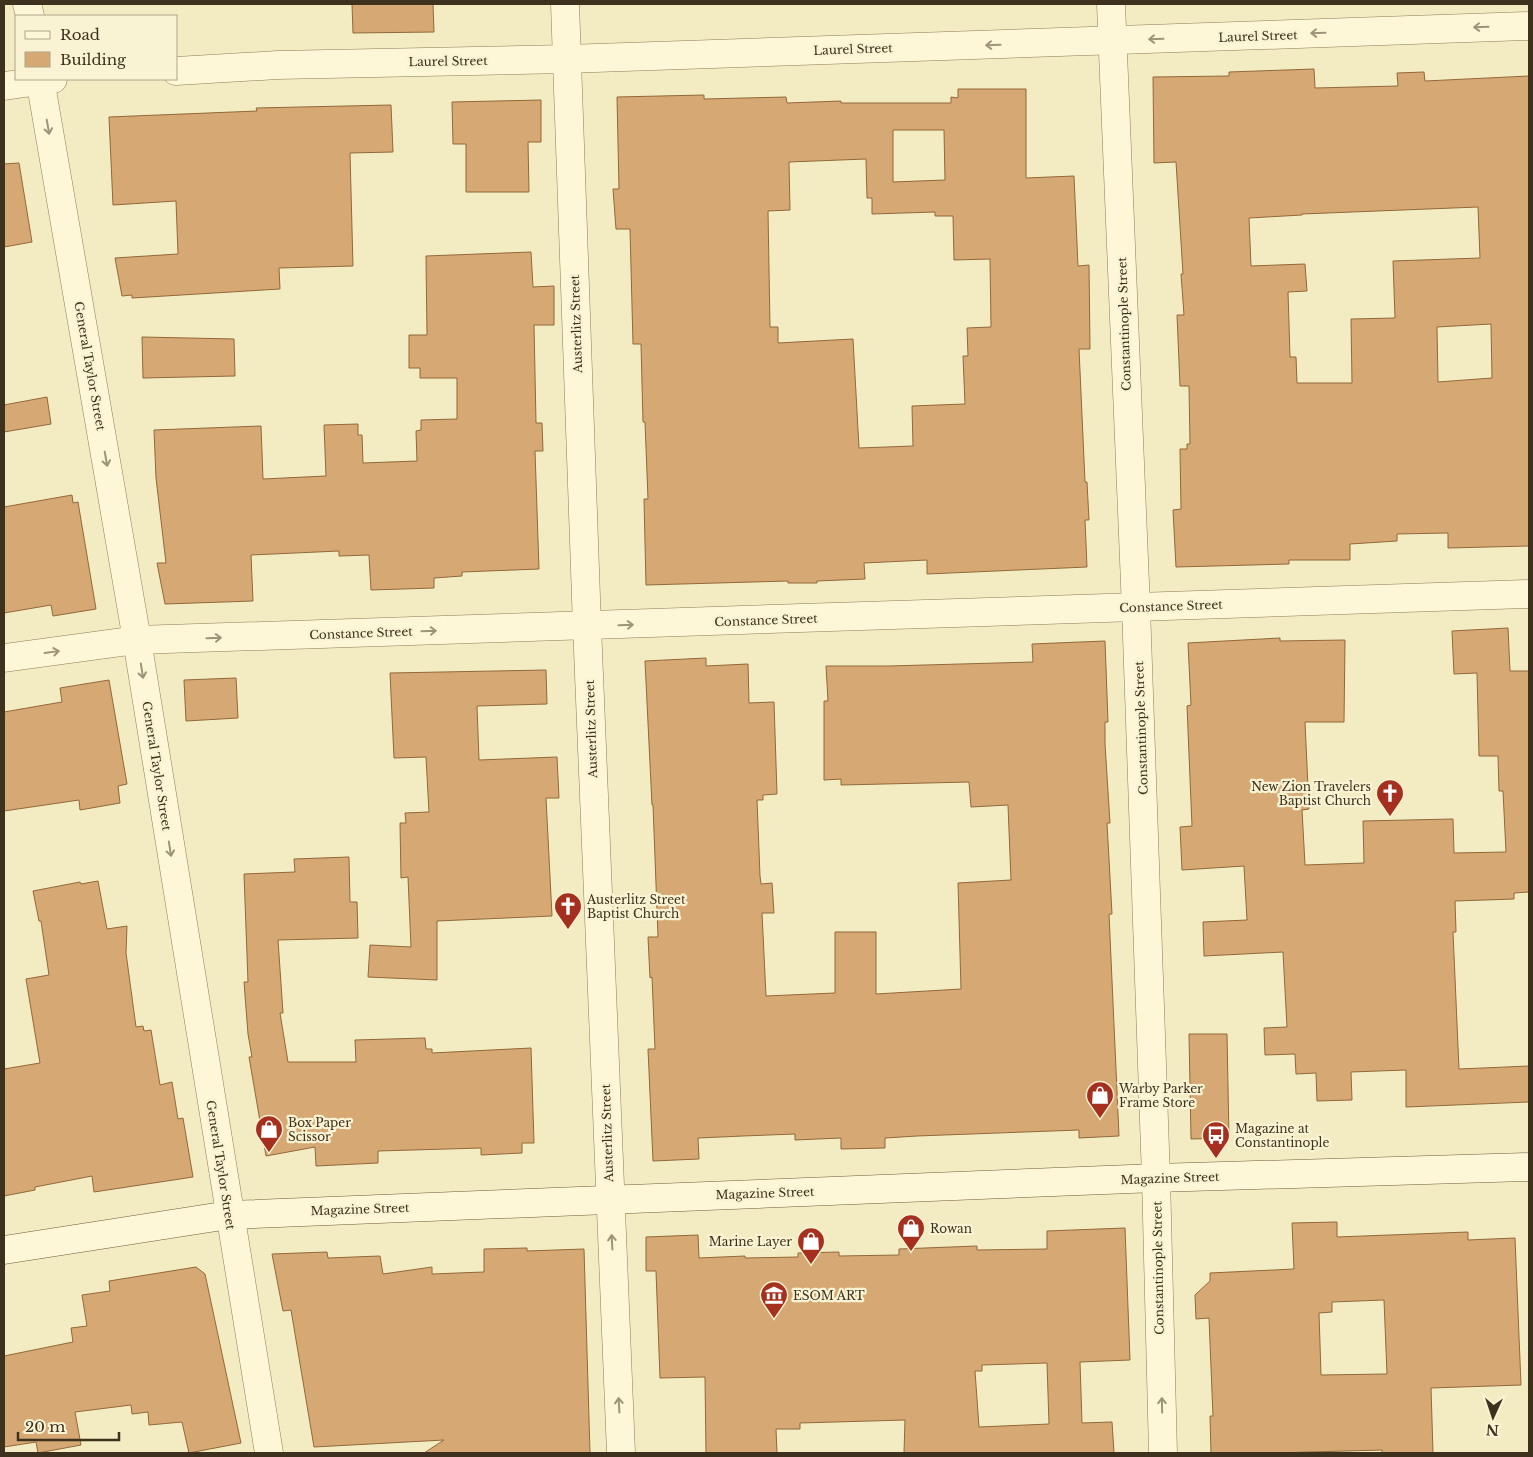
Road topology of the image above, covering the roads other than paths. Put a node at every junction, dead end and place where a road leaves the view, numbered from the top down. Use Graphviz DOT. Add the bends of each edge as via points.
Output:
graph roads {
  1 [pos="565,4"];
  2 [pos="1111,4"];
  3 [pos="1529,26"];
  4 [pos="1112,41"];
  5 [pos="566,59"];
  6 [pos="178,71"];
  7 [pos="38,80"];
  8 [pos="44,80"];
  9 [pos="4,86"];
  10 [pos="1529,594"];
  11 [pos="1136,608"];
  12 [pos="587,626"];
  13 [pos="137,640"];
  14 [pos="4,658"];
  15 [pos="1529,1167"];
  16 [pos="1156,1178"];
  17 [pos="610,1198"];
  18 [pos="229,1214"];
  19 [pos="4,1250"];
  20 [pos="269,1453"];
  21 [pos="621,1453"];
  22 [pos="1163,1453"];
  1 -- 5 [label="street, Austerlitz Street"];
  2 -- 4 [label="street, Constantinople Street"];
  3 -- 4 [label="street, Laurel Street, one-way"];
  4 -- 5 [label="street, Laurel Street, one-way"];
  4 -- 11 [label="street, Constantinople Street"];
  5 -- 6 [label="street, Laurel Street" via="278,65"];
  5 -- 12 [label="street, Austerlitz Street"];
  7 -- 9 [label="street"];
  8 -- 13 [label="street, General Taylor Street, one-way"];
  10 -- 11 [label="street, Constance Street"];
  12 -- 11 [label="street, Constance Street, one-way"];
  11 -- 16 [label="street, Constantinople Street"];
  13 -- 12 [label="street, Constance Street, one-way"];
  12 -- 17 [label="street, Austerlitz Street"];
  14 -- 13 [label="street, Constance Street, one-way"];
  13 -- 18 [label="street, General Taylor Street, one-way"];
  15 -- 16 [label="street, Magazine Street"];
  16 -- 17 [label="street, Magazine Street"];
  22 -- 16 [label="street, Constantinople Street, one-way"];
  17 -- 18 [label="street, Magazine Street"];
  21 -- 17 [label="street, Austerlitz Street, one-way"];
  18 -- 19 [label="street, Magazine Street"];
  18 -- 20 [label="street, General Taylor Street"];
}
